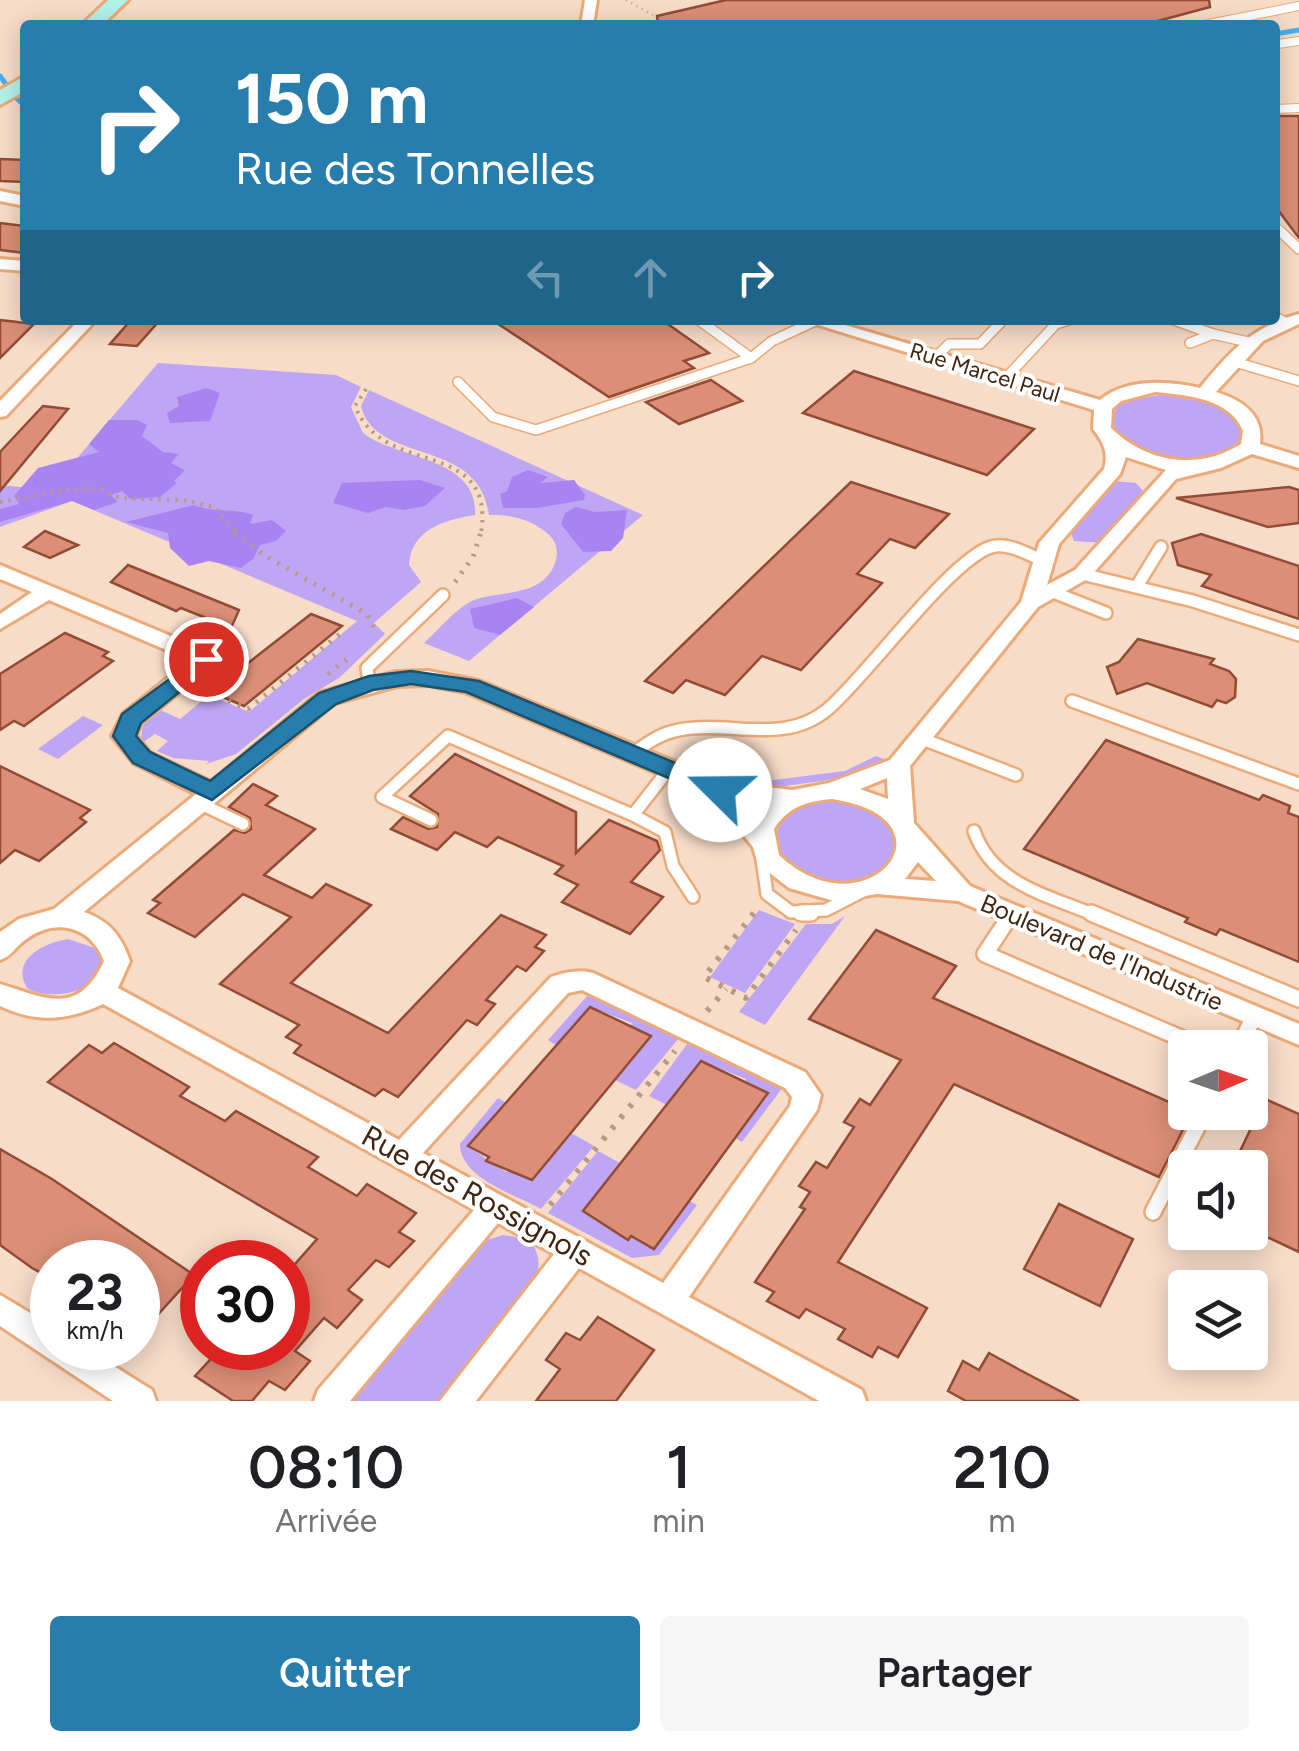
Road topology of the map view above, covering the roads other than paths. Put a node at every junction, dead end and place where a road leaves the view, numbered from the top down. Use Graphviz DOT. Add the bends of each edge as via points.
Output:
graph roads {
  1 [pos="119,0"];
  2 [pos="1299,6"];
  3 [pos="97,20"];
  4 [pos="1229,20"];
  5 [pos="1280,231"];
  6 [pos="1299,248"];
  7 [pos="83,325"];
  8 [pos="706,325"];
  9 [pos="803,325"];
  10 [pos="845,325"];
  11 [pos="998,325"];
  12 [pos="1055,325"];
  13 [pos="1188,325"];
  14 [pos="1276,325"];
  15 [pos="1212,334"];
  16 [pos="1248,342"];
  17 [pos="1190,343"];
  18 [pos="751,358"];
  19 [pos="935,358"];
  20 [pos="1232,361"];
  21 [pos="1005,379"];
  22 [pos="1299,381"];
  23 [pos="458,382"];
  24 [pos="1205,394"];
  25 [pos="1103,406"];
  26 [pos="0,412"];
  27 [pos="1111,440"];
  28 [pos="1250,447"];
  29 [pos="1299,462"];
  30 [pos="1197,466"];
  31 [pos="1162,548"];
  32 [pos="1042,560"];
  33 [pos="0,570"];
  34 [pos="1082,574"];
  35 [pos="1137,586"];
  36 [pos="47,592"];
  37 [pos="1053,592"];
  38 [pos="443,595"];
  39 [pos="1031,602"];
  40 [pos="1106,613"];
  41 [pos="0,624"];
  42 [pos="1299,635"];
  43 [pos="369,683"];
  44 [pos="1072,701"];
  45 [pos="920,738"];
  46 [pos="632,754"];
  47 [pos="898,766"];
  48 [pos="669,769"];
  49 [pos="1016,775"];
  50 [pos="1299,784"];
  51 [pos="720,790"];
  52 [pos="832,790"];
  53 [pos="206,797"];
  54 [pos="793,798"];
  55 [pos="633,815"];
  56 [pos="431,820"];
  57 [pos="243,824"];
  58 [pos="906,830"];
  59 [pos="974,831"];
  60 [pos="762,842"];
  61 [pos="871,888"];
  62 [pos="961,892"];
  63 [pos="693,897"];
  64 [pos="1012,914"];
  65 [pos="63,916"];
  66 [pos="1,945"];
  67 [pos="103,992"];
  68 [pos="0,994"];
  69 [pos="1299,999"];
  70 [pos="1254,1016"];
  71 [pos="1247,1030"];
  72 [pos="1168,1032"];
  73 [pos="1299,1034"];
  74 [pos="1196,1130"];
  75 [pos="404,1154"];
  76 [pos="494,1207"];
  77 [pos="1153,1212"];
  78 [pos="574,1252"];
  79 [pos="669,1300"];
  80 [pos="1,1311"];
  81 [pos="30,1329"];
  82 [pos="93,1370"];
  83 [pos="140,1401"];
  84 [pos="330,1401"];
  85 [pos="456,1401"];
  86 [pos="850,1401"];
  1 -- 3 [label="street"];
  2 -- 4 [label="lane"];
  5 -- 6 [label="lane"];
  7 -- 26 [label="street"];
  8 -- 18 [label="lane"];
  9 -- 18 [label="lane"];
  10 -- 19 [label="street, Rue Marcel Paul"];
  11 -- 19 [label="lane" via="980,344 949,344"];
  12 -- 21 [label="lane"];
  13 -- 15 [label="lane"];
  14 -- 16 [label="street"];
  15 -- 16 [label="lane"];
  15 -- 17 [label="lane"];
  16 -- 20 [label="street"];
  18 -- 23 [label="lane" via="536,430 493,417"];
  19 -- 21 [label="street, Rue Marcel Paul"];
  20 -- 22 [label="lane"];
  20 -- 24 [label="street"];
  21 -- 25 [label="street, Rue Marcel Paul"];
  24 -- 25 [label="street" via="1156,387"];
  24 -- 28 [label="street" via="1241,412 1251,424"];
  25 -- 27 [label="street" via="1102,429"];
  27 -- 30 [label="street" via="1148,460"];
  27 -- 32 [label="street" via="1117,457 1112,470"];
  28 -- 29 [label="street"];
  28 -- 30 [label="street" via="1238,457"];
  30 -- 34 [label="street" via="1158,484"];
  31 -- 35 [label="lane"];
  32 -- 34 [label="street"];
  32 -- 39 [label="street"];
  32 -- 46 [label="lane" via="986,548 821,715 802,724 764,730 684,726 650,738"];
  33 -- 36 [label="street"];
  34 -- 35 [label="lane"];
  34 -- 37 [label="street"];
  35 -- 42 [label="lane"];
  36 -- 41 [label="street"];
  36 -- 53 [label="street" via="206,659 130,719 124,736 142,758"];
  37 -- 39 [label="street"];
  37 -- 40 [label="lane"];
  38 -- 43 [label="lane" via="376,654 367,668"];
  39 -- 45 [label="street"];
  43 -- 46 [label="street" via="457,682"];
  43 -- 53 [label="street" via="314,706"];
  44 -- 50 [label="lane"];
  45 -- 47 [label="street"];
  45 -- 49 [label="lane"];
  46 -- 48 [label="street"];
  47 -- 52 [label="street"];
  47 -- 58 [label="street"];
  48 -- 51 [label="street"];
  48 -- 55 [label="lane"];
  51 -- 54 [label="street"];
  51 -- 60 [label="street"];
  52 -- 54 [label="street"];
  52 -- 58 [label="street" via="873,800"];
  53 -- 57 [label="lane"];
  53 -- 65 [label="street"];
  54 -- 60 [label="street" via="768,816"];
  55 -- 56 [label="lane" via="448,736 382,796"];
  55 -- 63 [label="lane" via="665,832 673,866"];
  58 -- 61 [label="street" via="905,865"];
  58 -- 62 [label="street, Boulevard de l'Industrie"];
  59 -- 69 [label="lane" via="983,858 1008,879"];
  60 -- 61 [label="street" via="779,872 796,883 818,890"];
  60 -- 61 [label="lane" via="762,891 783,907 807,914 840,908"];
  61 -- 62 [label="street, Boulevard de l'Industrie"];
  62 -- 64 [label="street, Boulevard de l'Industrie"];
  64 -- 70 [label="street, Boulevard de l'Industrie"];
  64 -- 72 [label="lane" via="986,954"];
  65 -- 66 [label="street" via="28,926"];
  65 -- 67 [label="street" via="92,926 115,948 114,975"];
  67 -- 68 [label="street" via="86,1003 47,1010"];
  67 -- 75 [label="street, Rue des Rossignols"];
  70 -- 71 [label="lane"];
  70 -- 73 [label="street, Boulevard de l'Industrie"];
  74 -- 77 [label="lane"];
  75 -- 76 [label="street, Rue des Rossignols"];
  75 -- 79 [label="street" via="564,981 584,980 795,1080 807,1100"];
  76 -- 78 [label="street, Rue des Rossignols"];
  76 -- 84 [label="street"];
  78 -- 79 [label="street, Rue des Rossignols"];
  78 -- 85 [label="street"];
  79 -- 86 [label="street, Rue des Rossignols"];
  80 -- 81 [label="street"];
  82 -- 83 [label="street"];
}
